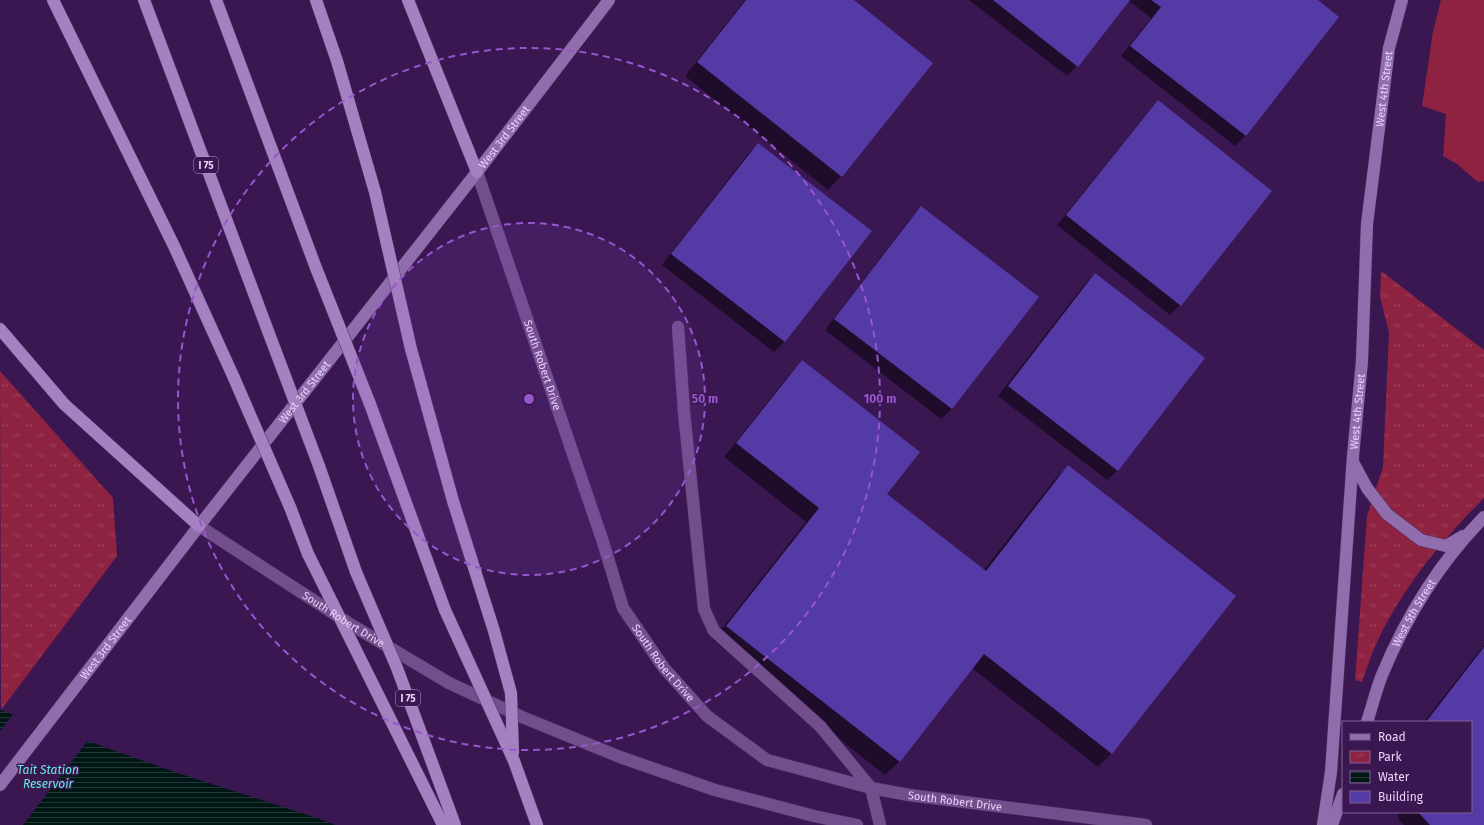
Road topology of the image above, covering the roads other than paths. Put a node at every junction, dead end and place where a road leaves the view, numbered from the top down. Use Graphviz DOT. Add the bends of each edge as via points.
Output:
graph roads {
  1 [pos="53,0"];
  2 [pos="144,0"];
  3 [pos="216,0"];
  4 [pos="316,0"];
  5 [pos="408,0"];
  6 [pos="610,0"];
  7 [pos="1402,0"];
  8 [pos="477,172"];
  9 [pos="678,327"];
  10 [pos="0,330"];
  11 [pos="1353,462"];
  12 [pos="1484,517"];
  13 [pos="199,526"];
  14 [pos="1470,532"];
  15 [pos="1367,721"];
  16 [pos="514,761"];
  17 [pos="0,785"];
  18 [pos="871,788"];
  19 [pos="1342,797"];
  20 [pos="444,825"];
  21 [pos="455,825"];
  22 [pos="537,825"];
  23 [pos="857,825"];
  24 [pos="880,825"];
  25 [pos="1146,825"];
  26 [pos="1323,825"];
  27 [pos="1332,825"];
  1 -- 20 [label="highway, bridge" via="220,345 308,554"];
  2 -- 21 [label="highway, I 75, bridge" via="319,466 356,572 397,668"];
  3 -- 16 [label="highway, bridge" via="316,268 370,404 445,610"];
  4 -- 16 [label="highway, bridge" via="337,61 375,192 411,349 453,501 511,693"];
  5 -- 8 [label="highway"];
  6 -- 8 [label="main road, West 3rd Street"];
  7 -- 11 [label="main road, West 4th Street" via="1389,48 1367,224 1362,362"];
  8 -- 13 [label="main road, West 3rd Street"];
  8 -- 18 [label="street, South Robert Drive" via="623,608 664,668 707,716 767,760"];
  9 -- 18 [label="street" via="704,609 714,631 820,726"];
  10 -- 13 [label="highway" via="64,404"];
  11 -- 14 [label="main road" via="1367,488 1387,514 1421,540 1446,546"];
  11 -- 26 [label="main road, West 4th Street" via="1331,772"];
  12 -- 14 [label="main road, West 5th Street"];
  13 -- 17 [label="main road, West 3rd Street"];
  13 -- 23 [label="street, South Robert Drive" via="350,624 449,683 522,717 620,757 715,790"];
  14 -- 15 [label="main road, West 5th Street" via="1434,578 1408,621 1382,676"];
  16 -- 22 [label="highway"];
  18 -- 24 [label="street"];
  18 -- 25 [label="street, South Robert Drive" via="908,795"];
  19 -- 27 [label="main road"];
}
